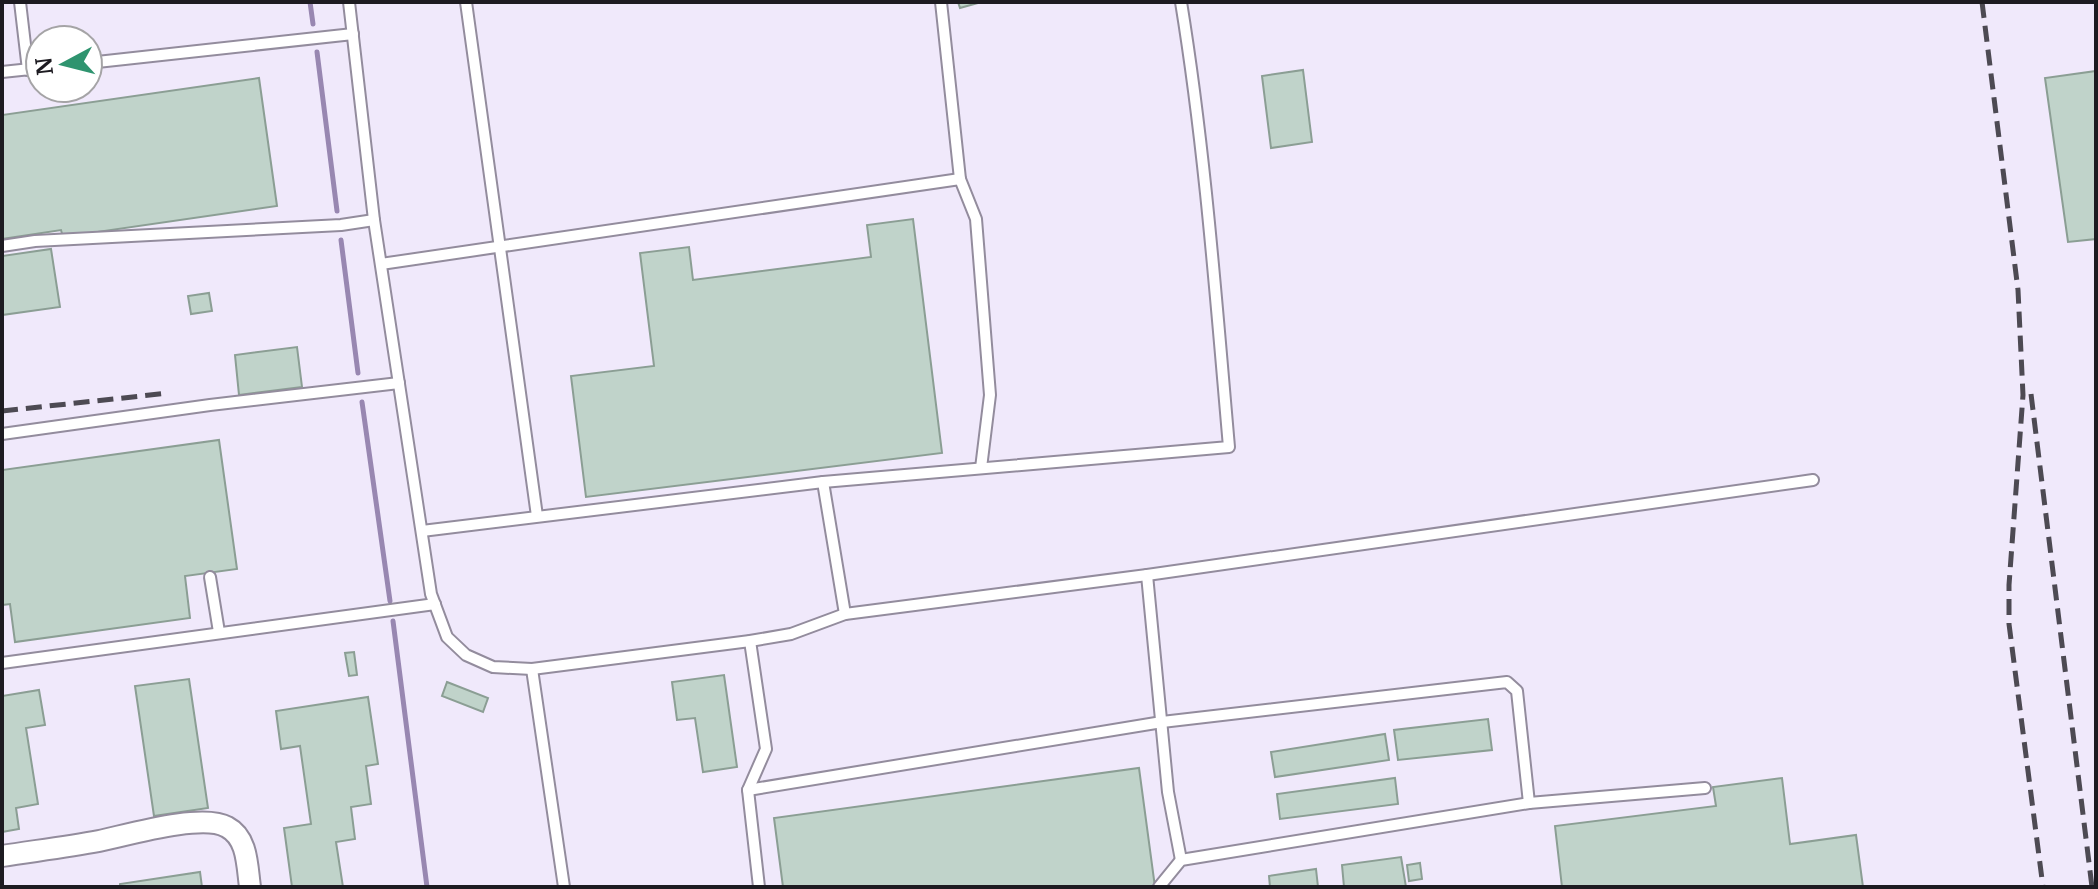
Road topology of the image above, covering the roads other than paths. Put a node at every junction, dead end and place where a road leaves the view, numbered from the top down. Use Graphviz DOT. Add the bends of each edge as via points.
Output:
graph roads {
  1 [pos="20,2"];
  2 [pos="349,2"];
  3 [pos="466,2"];
  4 [pos="941,2"];
  5 [pos="1181,2"];
  6 [pos="353,34"];
  7 [pos="24,36"];
  8 [pos="104,61"];
  9 [pos="24,70"];
  10 [pos="2,72"];
  11 [pos="960,179"];
  12 [pos="374,220"];
  13 [pos="2,246"];
  14 [pos="500,247"];
  15 [pos="381,264"];
  16 [pos="399,383"];
  17 [pos="2,434"];
  18 [pos="981,468"];
  19 [pos="1813,480"];
  20 [pos="823,482"];
  21 [pos="537,516"];
  22 [pos="422,531"];
  23 [pos="1147,575"];
  24 [pos="210,577"];
  25 [pos="435,604"];
  26 [pos="845,614"];
  27 [pos="219,632"];
  28 [pos="750,641"];
  29 [pos="2,663"];
  30 [pos="532,669"];
  31 [pos="1162,722"];
  32 [pos="1705,788"];
  33 [pos="748,790"];
  34 [pos="1529,803"];
  35 [pos="2,856"];
  36 [pos="1181,860"];
  37 [pos="250,887"];
  38 [pos="564,887"];
  39 [pos="759,887"];
  40 [pos="1159,887"];
  1 -- 7 [label="lane"];
  2 -- 6 [label="lane"];
  3 -- 14 [label="lane"];
  4 -- 11 [label="lane"];
  5 -- 18 [label="lane" via="1229,447"];
  6 -- 8 [label="lane"];
  6 -- 12 [label="lane"];
  9 -- 10 [label="lane"];
  11 -- 14 [label="lane"];
  11 -- 18 [label="lane" via="976,219 990,395"];
  12 -- 13 [label="lane"];
  12 -- 15 [label="lane"];
  14 -- 15 [label="lane"];
  14 -- 21 [label="lane"];
  15 -- 16 [label="lane"];
  16 -- 17 [label="lane"];
  16 -- 22 [label="lane"];
  18 -- 20 [label="lane"];
  19 -- 23 [label="lane"];
  20 -- 21 [label="lane"];
  20 -- 26 [label="lane"];
  21 -- 22 [label="lane"];
  22 -- 25 [label="lane"];
  23 -- 26 [label="lane"];
  23 -- 31 [label="lane"];
  24 -- 27 [label="lane"];
  25 -- 27 [label="lane"];
  25 -- 30 [label="lane" via="447,637 466,655 493,667"];
  26 -- 28 [label="lane" via="791,634"];
  27 -- 29 [label="lane"];
  28 -- 30 [label="lane"];
  28 -- 33 [label="lane" via="766,749"];
  30 -- 38 [label="lane"];
  31 -- 33 [label="lane"];
  31 -- 34 [label="lane" via="1507,682 1517,691"];
  31 -- 36 [label="lane"];
  32 -- 34 [label="lane"];
  33 -- 39 [label="lane"];
  34 -- 36 [label="lane"];
  35 -- 37 [label="street" via="205,822 225,825 238,835"];
  36 -- 40 [label="lane"];
}
